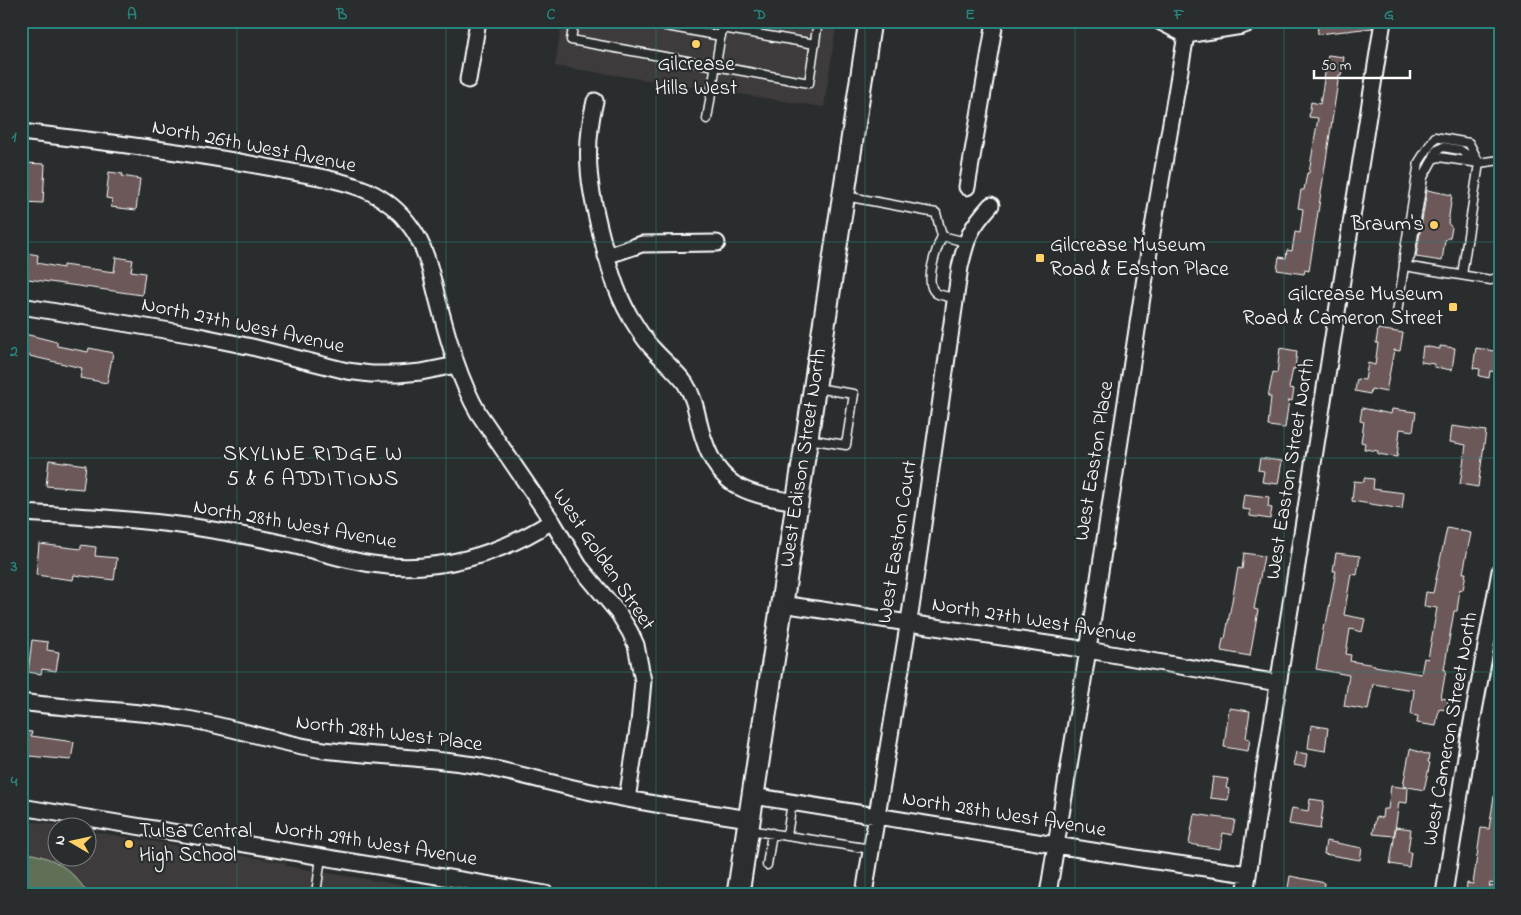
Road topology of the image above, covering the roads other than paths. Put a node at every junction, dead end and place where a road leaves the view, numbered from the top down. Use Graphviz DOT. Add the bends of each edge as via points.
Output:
graph roads {
  1 [pos="478,21"];
  2 [pos="574,21"];
  3 [pos="639,21"];
  4 [pos="818,21"];
  5 [pos="870,21"];
  6 [pos="995,21"];
  7 [pos="1159,21"];
  8 [pos="1255,21"];
  9 [pos="1383,21"];
  10 [pos="722,28"];
  11 [pos="1186,35"];
  12 [pos="815,44"];
  13 [pos="716,67"];
  14 [pos="468,80"];
  15 [pos="595,101"];
  16 [pos="707,119"];
  17 [pos="21,132"];
  18 [pos="1500,160"];
  19 [pos="1479,163"];
  20 [pos="967,187"];
  21 [pos="843,195"];
  22 [pos="991,205"];
  23 [pos="942,236"];
  24 [pos="966,242"];
  25 [pos="717,243"];
  26 [pos="606,256"];
  27 [pos="1404,266"];
  28 [pos="1462,275"];
  29 [pos="1500,276"];
  30 [pos="956,298"];
  31 [pos="21,306"];
  32 [pos="1397,312"];
  33 [pos="456,364"];
  34 [pos="813,388"];
  35 [pos="806,439"];
  36 [pos="797,502"];
  37 [pos="21,513"];
  38 [pos="552,521"];
  39 [pos="1500,572"];
  40 [pos="782,604"];
  41 [pos="908,623"];
  42 [pos="1088,650"];
  43 [pos="1278,683"];
  44 [pos="21,702"];
  45 [pos="753,796"];
  46 [pos="627,799"];
  47 [pos="792,802"];
  48 [pos="21,807"];
  49 [pos="876,815"];
  50 [pos="748,824"];
  51 [pos="772,834"];
  52 [pos="786,836"];
  53 [pos="1055,845"];
  54 [pos="871,850"];
  55 [pos="322,857"];
  56 [pos="767,865"];
  57 [pos="1248,874"];
  58 [pos="316,894"];
  59 [pos="546,894"];
  60 [pos="738,894"];
  61 [pos="864,894"];
  62 [pos="1048,894"];
  63 [pos="1245,894"];
  64 [pos="1444,894"];
  1 -- 14 [label="street"];
  2 -- 13 [label="lane" via="571,40"];
  3 -- 10 [label="lane"];
  4 -- 12 [label="lane"];
  5 -- 21 [label="main road, West Edison Street North"];
  6 -- 20 [label="street"];
  7 -- 11 [label="street"];
  8 -- 11 [label="street"];
  9 -- 43 [label="street, West Easton Street North"];
  10 -- 12 [label="lane"];
  10 -- 13 [label="lane"];
  11 -- 42 [label="street, West Easton Place"];
  12 -- 13 [label="lane" via="809,83"];
  13 -- 16 [label="lane"];
  15 -- 26 [label="street" via="590,124 589,180"];
  17 -- 33 [label="street, North 26th West Avenue" via="223,159 328,179 369,191 399,212 419,241"];
  18 -- 19 [label="lane"];
  19 -- 27 [label="lane" via="1460,150 1443,147 1436,151 1423,178 1410,257"];
  19 -- 27 [label="lane" via="1469,142 1435,138 1419,162"];
  19 -- 28 [label="lane"];
  21 -- 23 [label="lane" via="936,213"];
  21 -- 34 [label="main road, West Edison Street North"];
  22 -- 24 [label="street, West Easton Court" via="972,227"];
  23 -- 24 [label="lane"];
  23 -- 30 [label="lane" via="936,249 931,288 937,294"];
  24 -- 30 [label="street, West Easton Court"];
  25 -- 26 [label="street" via="642,244"];
  26 -- 36 [label="street" via="614,285 635,325 652,349 684,382 692,396 704,441 720,471 744,491"];
  27 -- 28 [label="lane"];
  27 -- 32 [label="lane"];
  28 -- 29 [label="lane" via="1491,280"];
  30 -- 41 [label="street, West Easton Court"];
  31 -- 33 [label="street, North 27th West Avenue" via="194,334 371,374 421,372"];
  33 -- 38 [label="street, West Golden Street" via="479,414"];
  34 -- 35 [label="main road, West Edison Street North"];
  34 -- 35 [label="lane" via="854,394 846,445"];
  35 -- 36 [label="main road, West Edison Street North"];
  36 -- 40 [label="main road, West Edison Street North"];
  37 -- 38 [label="street, North 28th West Avenue" via="194,527 291,545 357,562 413,567 466,559 492,551 533,534"];
  38 -- 46 [label="street, West Golden Street" via="578,566 619,614 636,645 643,681"];
  39 -- 64 [label="street, West Cameron Street North"];
  40 -- 41 [label="street, North 27th West Avenue"];
  40 -- 45 [label="main road, West Edison Street North"];
  41 -- 42 [label="street, North 27th West Avenue"];
  41 -- 49 [label="street, West Easton Court"];
  42 -- 43 [label="street, North 27th West Avenue"];
  42 -- 53 [label="street, West Easton Place"];
  43 -- 57 [label="street, West Easton Street North"];
  44 -- 46 [label="street, North 28th West Place" via="189,719 323,750 441,760 520,774"];
  45 -- 47 [label="street, North 28th West Avenue"];
  45 -- 50 [label="main road, West Edison Street North"];
  46 -- 50 [label="street, North 28th West Place"];
  47 -- 49 [label="street, North 28th West Avenue"];
  47 -- 52 [label="lane"];
  48 -- 55 [label="street, North 29th West Avenue"];
  49 -- 53 [label="street, North 28th West Avenue"];
  49 -- 54 [label="street, West Easton Court"];
  50 -- 51 [label="lane"];
  50 -- 60 [label="main road, West Edison Street North"];
  51 -- 52 [label="lane"];
  51 -- 56 [label="lane"];
  52 -- 54 [label="lane"];
  53 -- 57 [label="street, North 28th West Avenue"];
  53 -- 62 [label="street, West Easton Place"];
  54 -- 61 [label="street, West Easton Court"];
  55 -- 58 [label="lane"];
  55 -- 59 [label="street, North 29th West Avenue"];
  57 -- 63 [label="street, West Easton Street North"];
}
